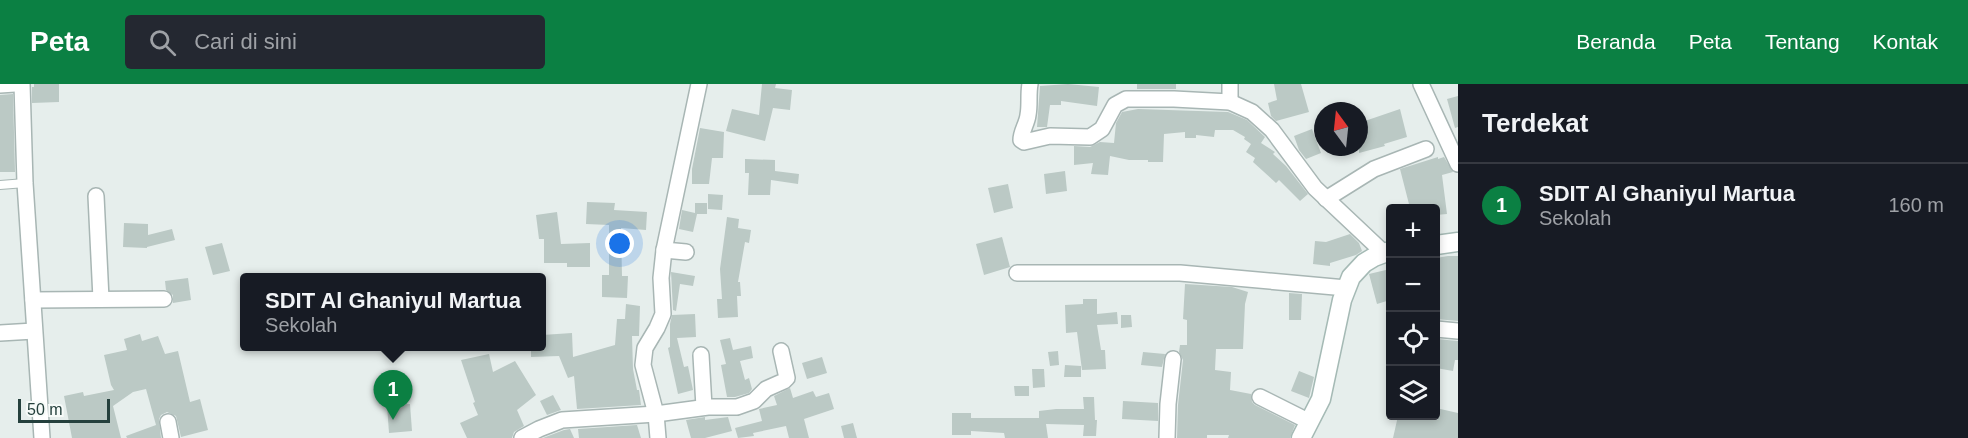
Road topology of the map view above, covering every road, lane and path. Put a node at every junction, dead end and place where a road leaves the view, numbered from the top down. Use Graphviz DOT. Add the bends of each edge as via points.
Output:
graph roads {
  1 [pos="15,84"];
  2 [pos="22,84"];
  3 [pos="699,84"];
  4 [pos="1030,84"];
  5 [pos="1230,84"];
  6 [pos="1421,84"];
  7 [pos="0,85"];
  8 [pos="1126,91"];
  9 [pos="1230,102"];
  10 [pos="1426,149"];
  11 [pos="1458,164"];
  12 [pos="25,183"];
  13 [pos="0,185"];
  14 [pos="96,196"];
  15 [pos="1326,199"];
  16 [pos="1458,242"];
  17 [pos="1440,244"];
  18 [pos="664,250"];
  19 [pos="1386,251"];
  20 [pos="686,252"];
  21 [pos="1386,252"];
  22 [pos="1017,273"];
  23 [pos="1346,288"];
  24 [pos="101,299"];
  25 [pos="164,299"];
  26 [pos="33,300"];
  27 [pos="1440,329"];
  28 [pos="34,331"];
  29 [pos="1458,331"];
  30 [pos="0,333"];
  31 [pos="781,351"];
  32 [pos="702,355"];
  33 [pos="1173,359"];
  34 [pos="1260,397"];
  35 [pos="704,407"];
  36 [pos="656,414"];
  37 [pos="168,422"];
  38 [pos="1305,430"];
  39 [pos="42,438"];
  40 [pos="171,438"];
  41 [pos="522,438"];
  42 [pos="658,438"];
  43 [pos="1167,438"];
  1 -- 7 [label="street"];
  2 -- 12 [label="street"];
  3 -- 18 [label="street"];
  4 -- 8 [label="street" via="1028,115 1021,133 1024,141 1050,136 1090,137 1102,129"];
  5 -- 9 [label="street"];
  6 -- 11 [label="street"];
  8 -- 9 [label="street"];
  9 -- 15 [label="street" via="1252,112 1272,130"];
  10 -- 15 [label="street" via="1374,169"];
  12 -- 13 [label="lane"];
  12 -- 26 [label="street"];
  14 -- 24 [label="street"];
  15 -- 19 [label="street"];
  16 -- 17 [label="main road"];
  18 -- 20 [label="street"];
  18 -- 36 [label="street" via="663,314 645,348 643,365"];
  21 -- 23 [label="main road" via="1357,270"];
  22 -- 23 [label="street" via="1180,273"];
  23 -- 38 [label="main road" via="1321,399"];
  24 -- 25 [label="street"];
  24 -- 26 [label="street"];
  26 -- 28 [label="street"];
  27 -- 29 [label="street"];
  28 -- 30 [label="street"];
  28 -- 39 [label="street"];
  31 -- 35 [label="street" via="787,375 784,381 742,406"];
  32 -- 35 [label="street"];
  33 -- 43 [label="street"];
  34 -- 38 [label="street"];
  35 -- 36 [label="street"];
  36 -- 41 [label="street" via="562,420"];
  36 -- 42 [label="street"];
  37 -- 40 [label="street"];
}
